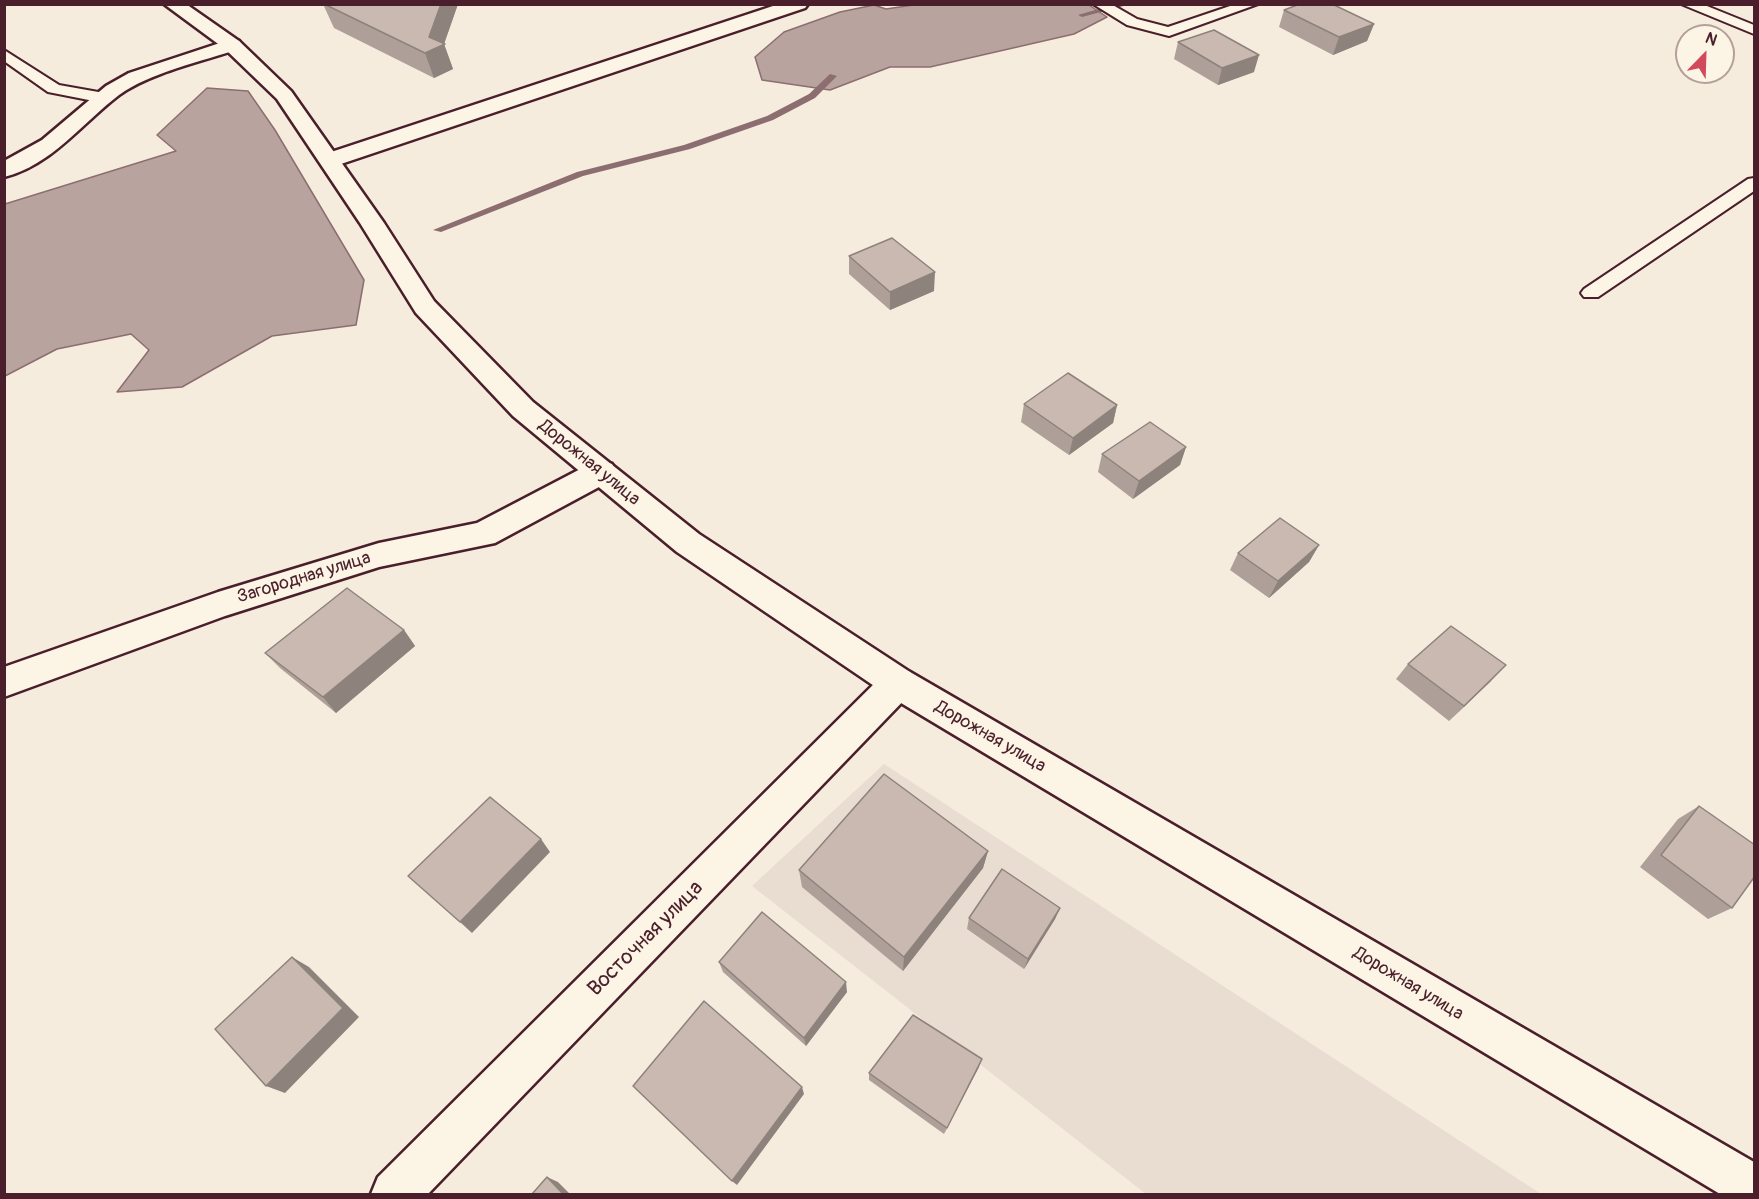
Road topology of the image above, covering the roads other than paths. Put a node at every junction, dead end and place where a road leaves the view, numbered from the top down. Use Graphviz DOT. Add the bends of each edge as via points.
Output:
graph roads {
  1 [pos="173,4"];
  2 [pos="799,4"];
  3 [pos="1100,4"];
  4 [pos="1251,4"];
  5 [pos="1688,4"];
  6 [pos="1755,30"];
  7 [pos="232,45"];
  8 [pos="4,54"];
  9 [pos="104,98"];
  10 [pos="330,160"];
  11 [pos="4,170"];
  12 [pos="1755,183"];
  13 [pos="1591,293"];
  14 [pos="601,472"];
  15 [pos="4,682"];
  16 [pos="898,683"];
  17 [pos="1755,1188"];
  18 [pos="395,1194"];
  1 -- 7 [label="street, Дорожная улица"];
  2 -- 10 [label="street"];
  3 -- 4 [label="lane" via="1132,22 1169,32"];
  5 -- 6 [label="lane"];
  7 -- 9 [label="street" via="136,77"];
  7 -- 10 [label="street, Дорожная улица" via="284,95"];
  8 -- 9 [label="lane" via="54,89"];
  9 -- 11 [label="street" via="50,145"];
  10 -- 14 [label="street, Дорожная улица" via="425,307 523,409"];
  12 -- 13 [label="lane"];
  14 -- 15 [label="street, Загородная улица" via="484,534 379,555 218,605"];
  14 -- 16 [label="street, Дорожная улица" via="688,543"];
  16 -- 17 [label="street, Дорожная улица"];
  16 -- 18 [label="street, Восточная улица"];
}
